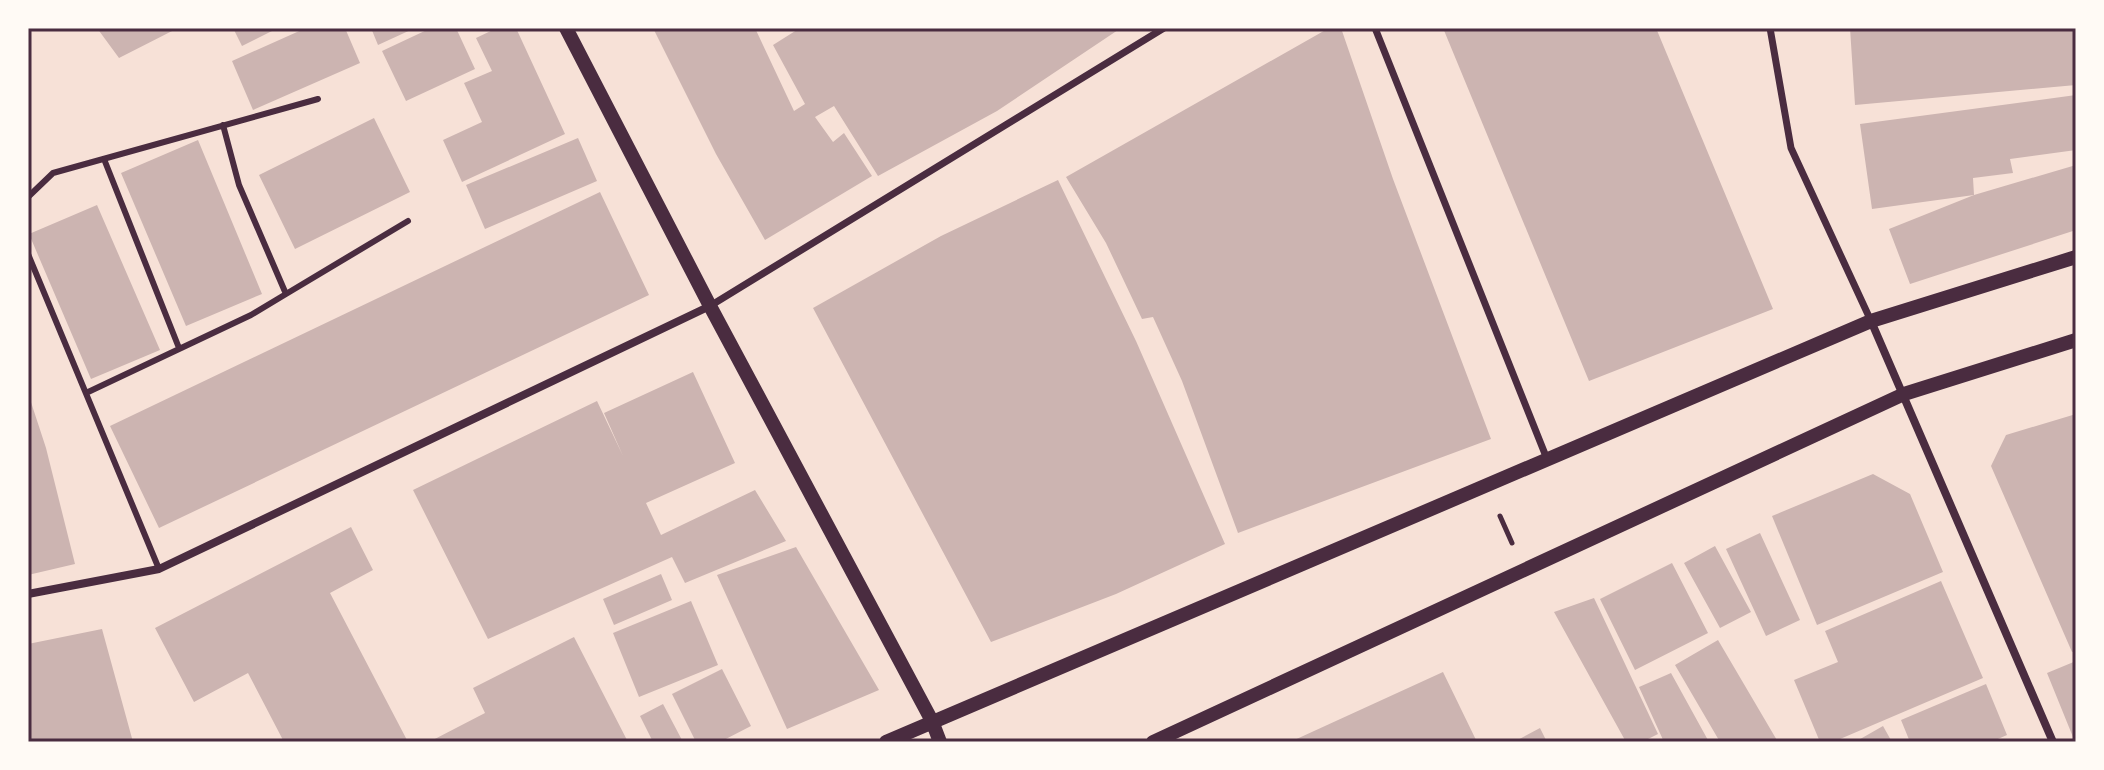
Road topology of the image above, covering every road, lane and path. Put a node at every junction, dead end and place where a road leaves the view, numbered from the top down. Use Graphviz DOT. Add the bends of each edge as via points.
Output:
graph roads {
  1 [pos="566,28"];
  2 [pos="1375,28"];
  3 [pos="1770,28"];
  4 [pos="1161,29"];
  5 [pos="318,99"];
  6 [pos="223,125"];
  7 [pos="104,159"];
  8 [pos="28,197"];
  9 [pos="408,221"];
  10 [pos="28,254"];
  11 [pos="2076,257"];
  12 [pos="286,294"];
  13 [pos="710,306"];
  14 [pos="1871,321"];
  15 [pos="2076,340"];
  16 [pos="179,348"];
  17 [pos="86,393"];
  18 [pos="1904,394"];
  19 [pos="1547,459"];
  20 [pos="1486,485"];
  21 [pos="159,569"];
  22 [pos="1524,570"];
  23 [pos="28,594"];
  24 [pos="932,721"];
  25 [pos="886,742"];
  26 [pos="940,742"];
  27 [pos="1153,742"];
  28 [pos="2053,742"];
  1 -- 13 [label="street"];
  2 -- 19 [label="street"];
  3 -- 14 [label="street" via="1791,148"];
  4 -- 13 [label="street"];
  5 -- 6 [label="lane"];
  6 -- 7 [label="lane"];
  6 -- 12 [label="lane" via="239,185"];
  7 -- 8 [label="lane" via="53,173"];
  7 -- 16 [label="lane"];
  9 -- 12 [label="lane"];
  10 -- 17 [label="lane"];
  11 -- 14 [label="street"];
  12 -- 16 [label="lane"];
  13 -- 21 [label="street"];
  13 -- 24 [label="street"];
  14 -- 18 [label="street"];
  14 -- 19 [label="street"];
  15 -- 18 [label="street"];
  16 -- 17 [label="lane"];
  17 -- 21 [label="lane"];
  18 -- 22 [label="street"];
  18 -- 28 [label="street"];
  19 -- 20 [label="street"];
  20 -- 22 [label="path"];
  20 -- 24 [label="street"];
  21 -- 23 [label="street"];
  22 -- 27 [label="street"];
  24 -- 25 [label="street"];
  24 -- 26 [label="street"];
}
